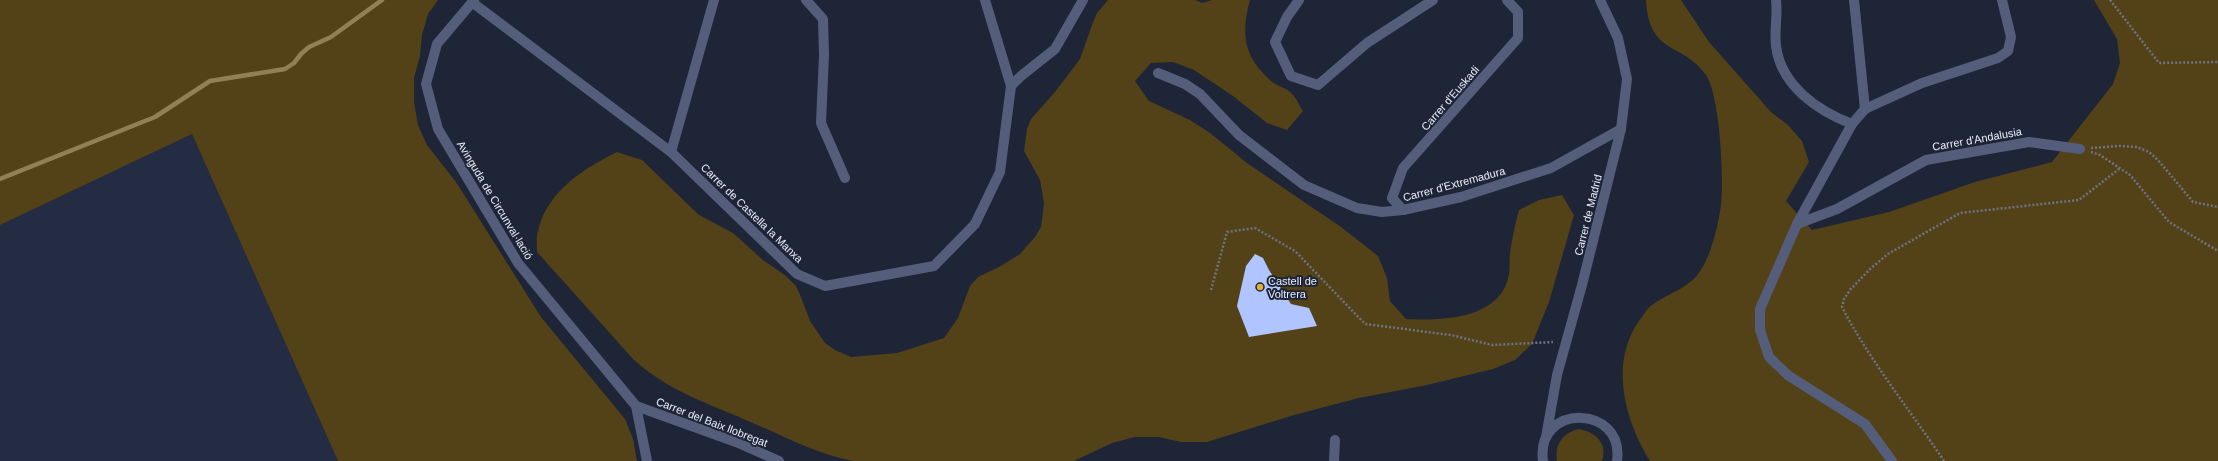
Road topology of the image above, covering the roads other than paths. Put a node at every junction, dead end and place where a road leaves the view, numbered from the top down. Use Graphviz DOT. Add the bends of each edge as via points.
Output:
graph roads {
  1 [pos="714,0"];
  2 [pos="806,0"];
  3 [pos="986,0"];
  4 [pos="1083,0"];
  5 [pos="1299,0"];
  6 [pos="1433,0"];
  7 [pos="1507,0"];
  8 [pos="1600,0"];
  9 [pos="1776,0"];
  10 [pos="1854,0"];
  11 [pos="2002,0"];
  12 [pos="473,2"];
  13 [pos="1158,73"];
  14 [pos="1011,86"];
  15 [pos="1865,109"];
  16 [pos="1852,124"];
  17 [pos="1621,129"];
  18 [pos="2080,149"];
  19 [pos="671,152"];
  20 [pos="845,178"];
  21 [pos="1403,210"];
  22 [pos="1797,224"];
  23 [pos="636,406"];
  24 [pos="1546,437"];
  25 [pos="1334,440"];
  26 [pos="647,461"];
  27 [pos="779,461"];
  28 [pos="1334,461"];
  29 [pos="1543,461"];
  30 [pos="1617,461"];
  31 [pos="1892,461"];
  1 -- 19 [label="street"];
  2 -- 20 [label="street" via="823,19 821,123"];
  3 -- 14 [label="street, Carrer de Castella la Manxa"];
  4 -- 14 [label="street" via="1055,49"];
  5 -- 6 [label="street" via="1287,17 1276,42 1291,76 1318,85 1367,43"];
  7 -- 21 [label="street, Carrer d'Euskadi" via="1518,12 1518,38 1403,168 1392,198"];
  8 -- 17 [label="street, Carrer de Madrid" via="1618,38 1627,78"];
  9 -- 16 [label="street" via="1776,46 1784,72 1800,94 1838,119"];
  10 -- 15 [label="street"];
  11 -- 15 [label="street" via="2011,37 2008,51 1998,58 1922,83"];
  12 -- 19 [label="street, Carrer de Castella la Manxa"];
  12 -- 23 [label="street, Avinguda de Circunval·lació" via="437,44 426,84 438,129 518,263"];
  13 -- 21 [label="street, Carrer d'Extremadura" via="1185,84 1200,94 1239,135 1304,185 1357,208 1382,212"];
  14 -- 19 [label="street, Carrer de Castella la Manxa" via="1000,172 976,224 934,266 825,286 797,274"];
  15 -- 16 [label="street"];
  16 -- 22 [label="street"];
  17 -- 21 [label="street, Carrer d'Extremadura" via="1551,168 1461,197"];
  17 -- 24 [label="street, Carrer de Madrid" via="1557,374"];
  18 -- 22 [label="street, Carrer d'Andalusia" via="2029,142 1926,160 1837,209"];
  22 -- 31 [label="street" via="1760,309 1760,330 1769,357 1789,376 1865,424"];
  23 -- 26 [label="street, Avinguda de Circunval·lació"];
  23 -- 27 [label="street, Carrer del Baix llobregat" via="736,442"];
  24 -- 29 [label="street, Carrer de Madrid" via="1542,448"];
  24 -- 30 [label="street" via="1564,420 1576,417 1589,418 1610,431 1616,442"];
  25 -- 28 [label="street"];
}
